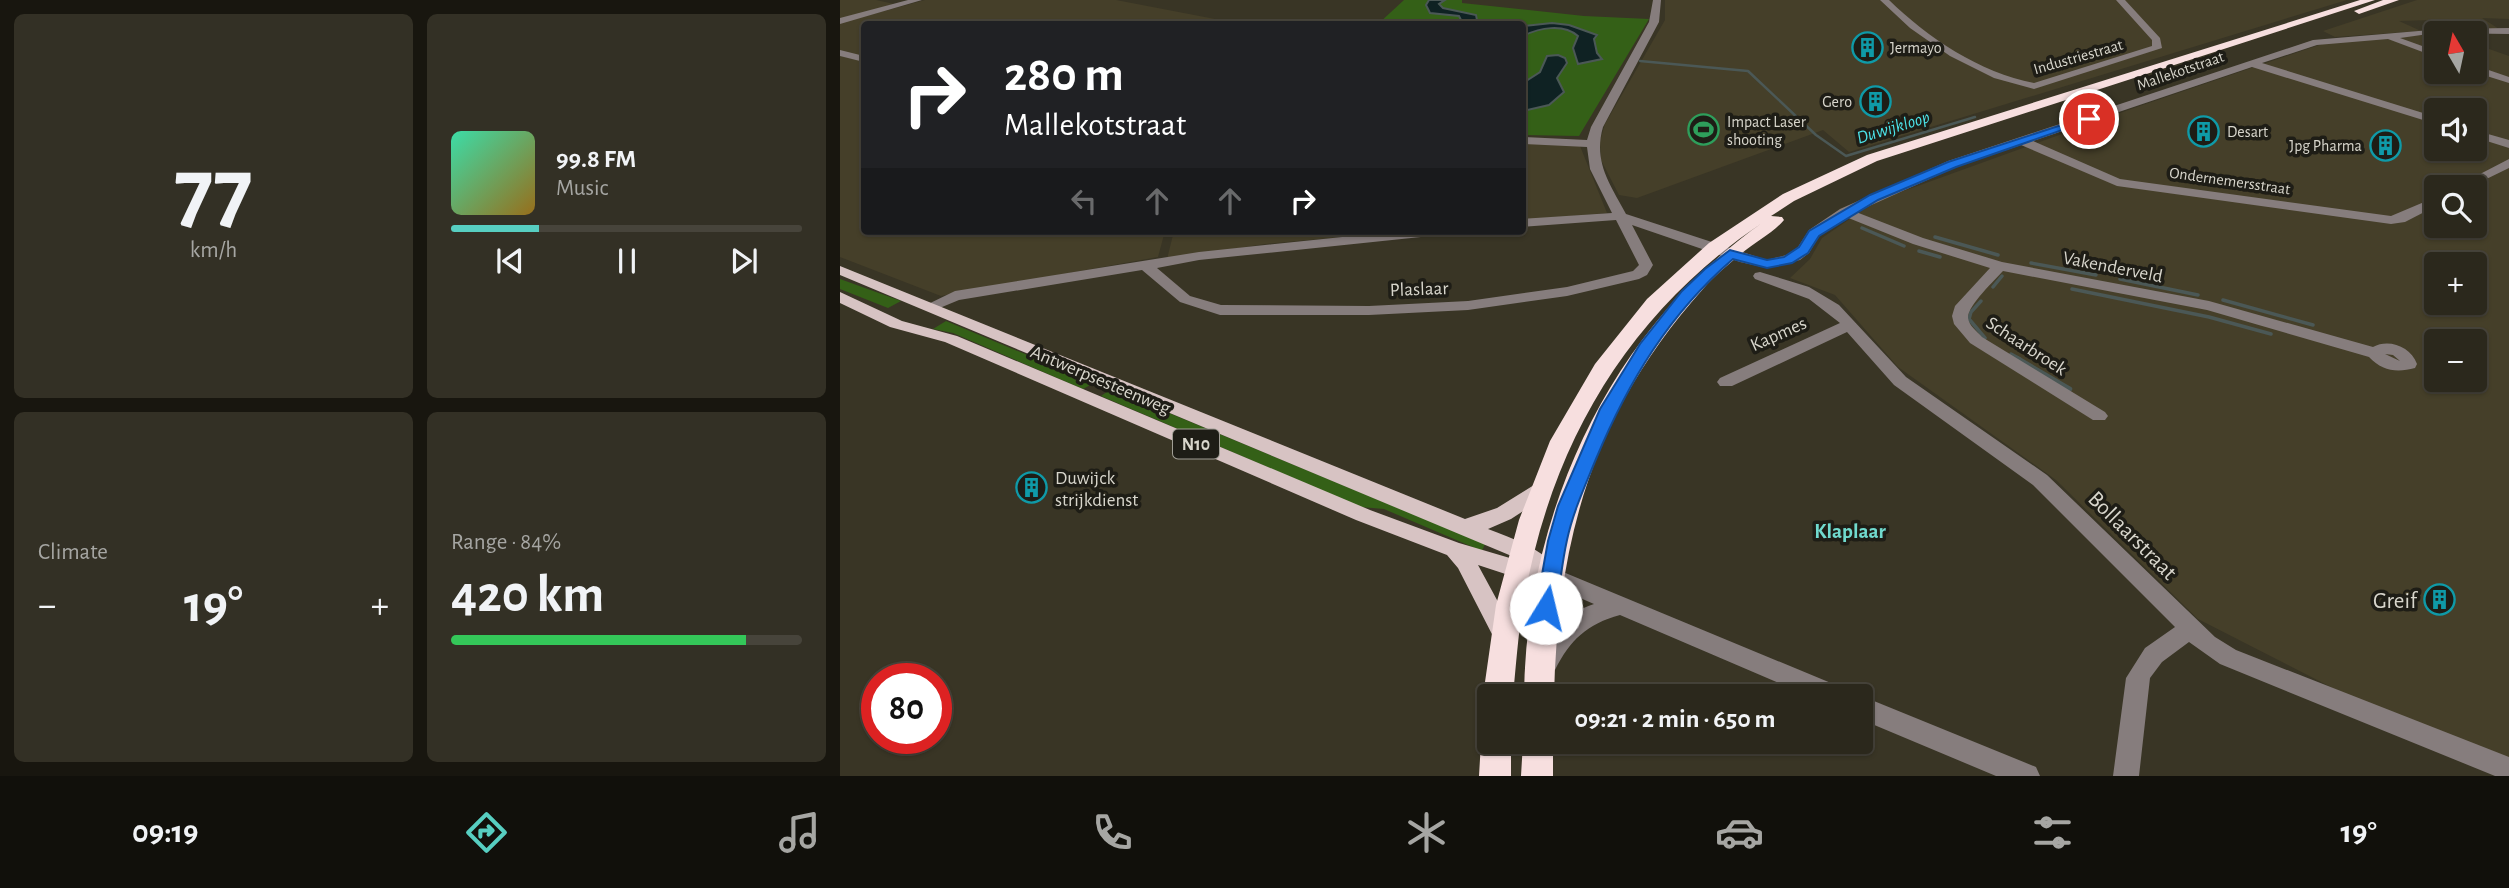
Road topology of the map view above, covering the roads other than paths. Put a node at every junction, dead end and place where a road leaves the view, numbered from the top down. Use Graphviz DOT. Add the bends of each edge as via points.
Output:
graph roads {
  1 [pos="918,0"];
  2 [pos="1657,0"];
  3 [pos="1884,0"];
  4 [pos="2120,0"];
  5 [pos="2370,0"];
  6 [pos="2394,0"];
  7 [pos="840,21"];
  8 [pos="2509,32"];
  9 [pos="2383,36"];
  10 [pos="2424,50"];
  11 [pos="840,53"];
  12 [pos="861,58"];
  13 [pos="2253,64"];
  14 [pos="2487,72"];
  15 [pos="2509,80"];
  16 [pos="2424,117"];
  17 [pos="2487,137"];
  18 [pos="1526,140"];
  19 [pos="2023,141"];
  20 [pos="1591,144"];
  21 [pos="2509,144"];
  22 [pos="2509,163"];
  23 [pos="2485,175"];
  24 [pos="2424,207"];
  25 [pos="1845,212"];
  26 [pos="1620,215"];
  27 [pos="1526,223"];
  28 [pos="1400,235"];
  29 [pos="1720,251"];
  30 [pos="1152,264"];
  31 [pos="2000,266"];
  32 [pos="840,270"];
  33 [pos="1760,276"];
  34 [pos="840,297"];
  35 [pos="922,303"];
  36 [pos="878,317"];
  37 [pos="1849,325"];
  38 [pos="2375,353"];
  39 [pos="1103,380"];
  40 [pos="1726,382"];
  41 [pos="1077,394"];
  42 [pos="2099,416"];
  43 [pos="1541,490"];
  44 [pos="1463,527"];
  45 [pos="1453,549"];
  46 [pos="1519,561"];
  47 [pos="1551,576"];
  48 [pos="1623,605"];
  49 [pos="2190,629"];
  50 [pos="1504,635"];
  51 [pos="1499,684"];
  52 [pos="1539,684"];
  53 [pos="1541,684"];
  54 [pos="1805,684"];
  55 [pos="1873,712"];
  56 [pos="1496,754"];
  57 [pos="1538,754"];
  58 [pos="2509,769"];
  59 [pos="1495,776"];
  60 [pos="1537,776"];
  61 [pos="2027,776"];
  62 [pos="2126,776"];
  1 -- 7 [label="street"];
  2 -- 20 [label="street" via="1654,22"];
  3 -- 4 [label="street, Industriestraat" via="1907,23 1939,44 1997,74 2034,86 2157,48 2157,40"];
  5 -- 29 [label="highway" via="1872,158 1795,192"];
  6 -- 29 [label="highway" via="1884,166"];
  8 -- 9 [label="street, Mallekotstraat"];
  9 -- 10 [label="street"];
  9 -- 13 [label="street, Mallekotstraat" via="2316,42"];
  11 -- 12 [label="street"];
  13 -- 16 [label="street"];
  13 -- 19 [label="street, Mallekotstraat"];
  14 -- 15 [label="street"];
  17 -- 21 [label="street"];
  18 -- 20 [label="street"];
  19 -- 24 [label="street, Ondernemersstraat" via="2106,179 2129,184 2391,220"];
  19 -- 25 [label="street, Mallekotstraat" via="1952,164"];
  20 -- 26 [label="street, Plaslaar" via="1596,169"];
  22 -- 23 [label="street"];
  25 -- 29 [label="street, Mallekotstraat" via="1814,233 1804,250 1787,261 1767,264"];
  25 -- 31 [label="street, Vakenderveld"];
  26 -- 27 [label="street"];
  26 -- 29 [label="street"];
  26 -- 30 [label="street, Plaslaar" via="1646,265 1641,272 1593,287 1490,304 1220,310 1185,299 1148,268"];
  28 -- 30 [label="street"];
  29 -- 43 [label="highway" via="1662,292 1610,357 1572,422"];
  29 -- 47 [label="highway" via="1626,374 1567,506"];
  30 -- 35 [label="street"];
  31 -- 38 [label="street, Vakenderveld" via="2209,306"];
  31 -- 42 [label="street, Schaarbroek" via="1963,306 1961,324 1976,340"];
  32 -- 35 [label="main road, Antwerpsesteenweg / N10"];
  33 -- 37 [label="street, Bollaarstraat" via="1823,300"];
  34 -- 36 [label="main road, Antwerpsesteenweg / N10"];
  35 -- 36 [label="main road" via="909,312"];
  35 -- 39 [label="main road, Antwerpsesteenweg / N10"];
  36 -- 41 [label="main road, Antwerpsesteenweg / N10" via="951,339"];
  37 -- 40 [label="street, Kapmes"];
  37 -- 49 [label="street, Bollaarstraat" via="1900,381 2040,480"];
  39 -- 41 [label="main road" via="1092,392"];
  39 -- 44 [label="main road, Antwerpsesteenweg / N10"];
  41 -- 45 [label="main road, Antwerpsesteenweg / N10"];
  43 -- 44 [label="main road" via="1498,517"];
  43 -- 46 [label="highway"];
  44 -- 46 [label="main road, Antwerpsesteenweg / N10"];
  45 -- 46 [label="main road, Antwerpsesteenweg / N10"];
  45 -- 50 [label="main road" via="1466,562"];
  46 -- 47 [label="main road, Antwerpsesteenweg / N10"];
  46 -- 50 [label="highway"];
  47 -- 48 [label="street, Antwerpsesteenweg"];
  47 -- 52 [label="highway"];
  48 -- 53 [label="street" via="1593,612 1572,625 1558,640"];
  48 -- 54 [label="street, Antwerpsesteenweg"];
  49 -- 58 [label="street, Bollaarstraat" via="2228,657"];
  49 -- 62 [label="street" via="2155,652 2138,678"];
  50 -- 51 [label="highway"];
  55 -- 61 [label="street"];
  56 -- 59 [label="highway"];
  57 -- 60 [label="highway"];
}
